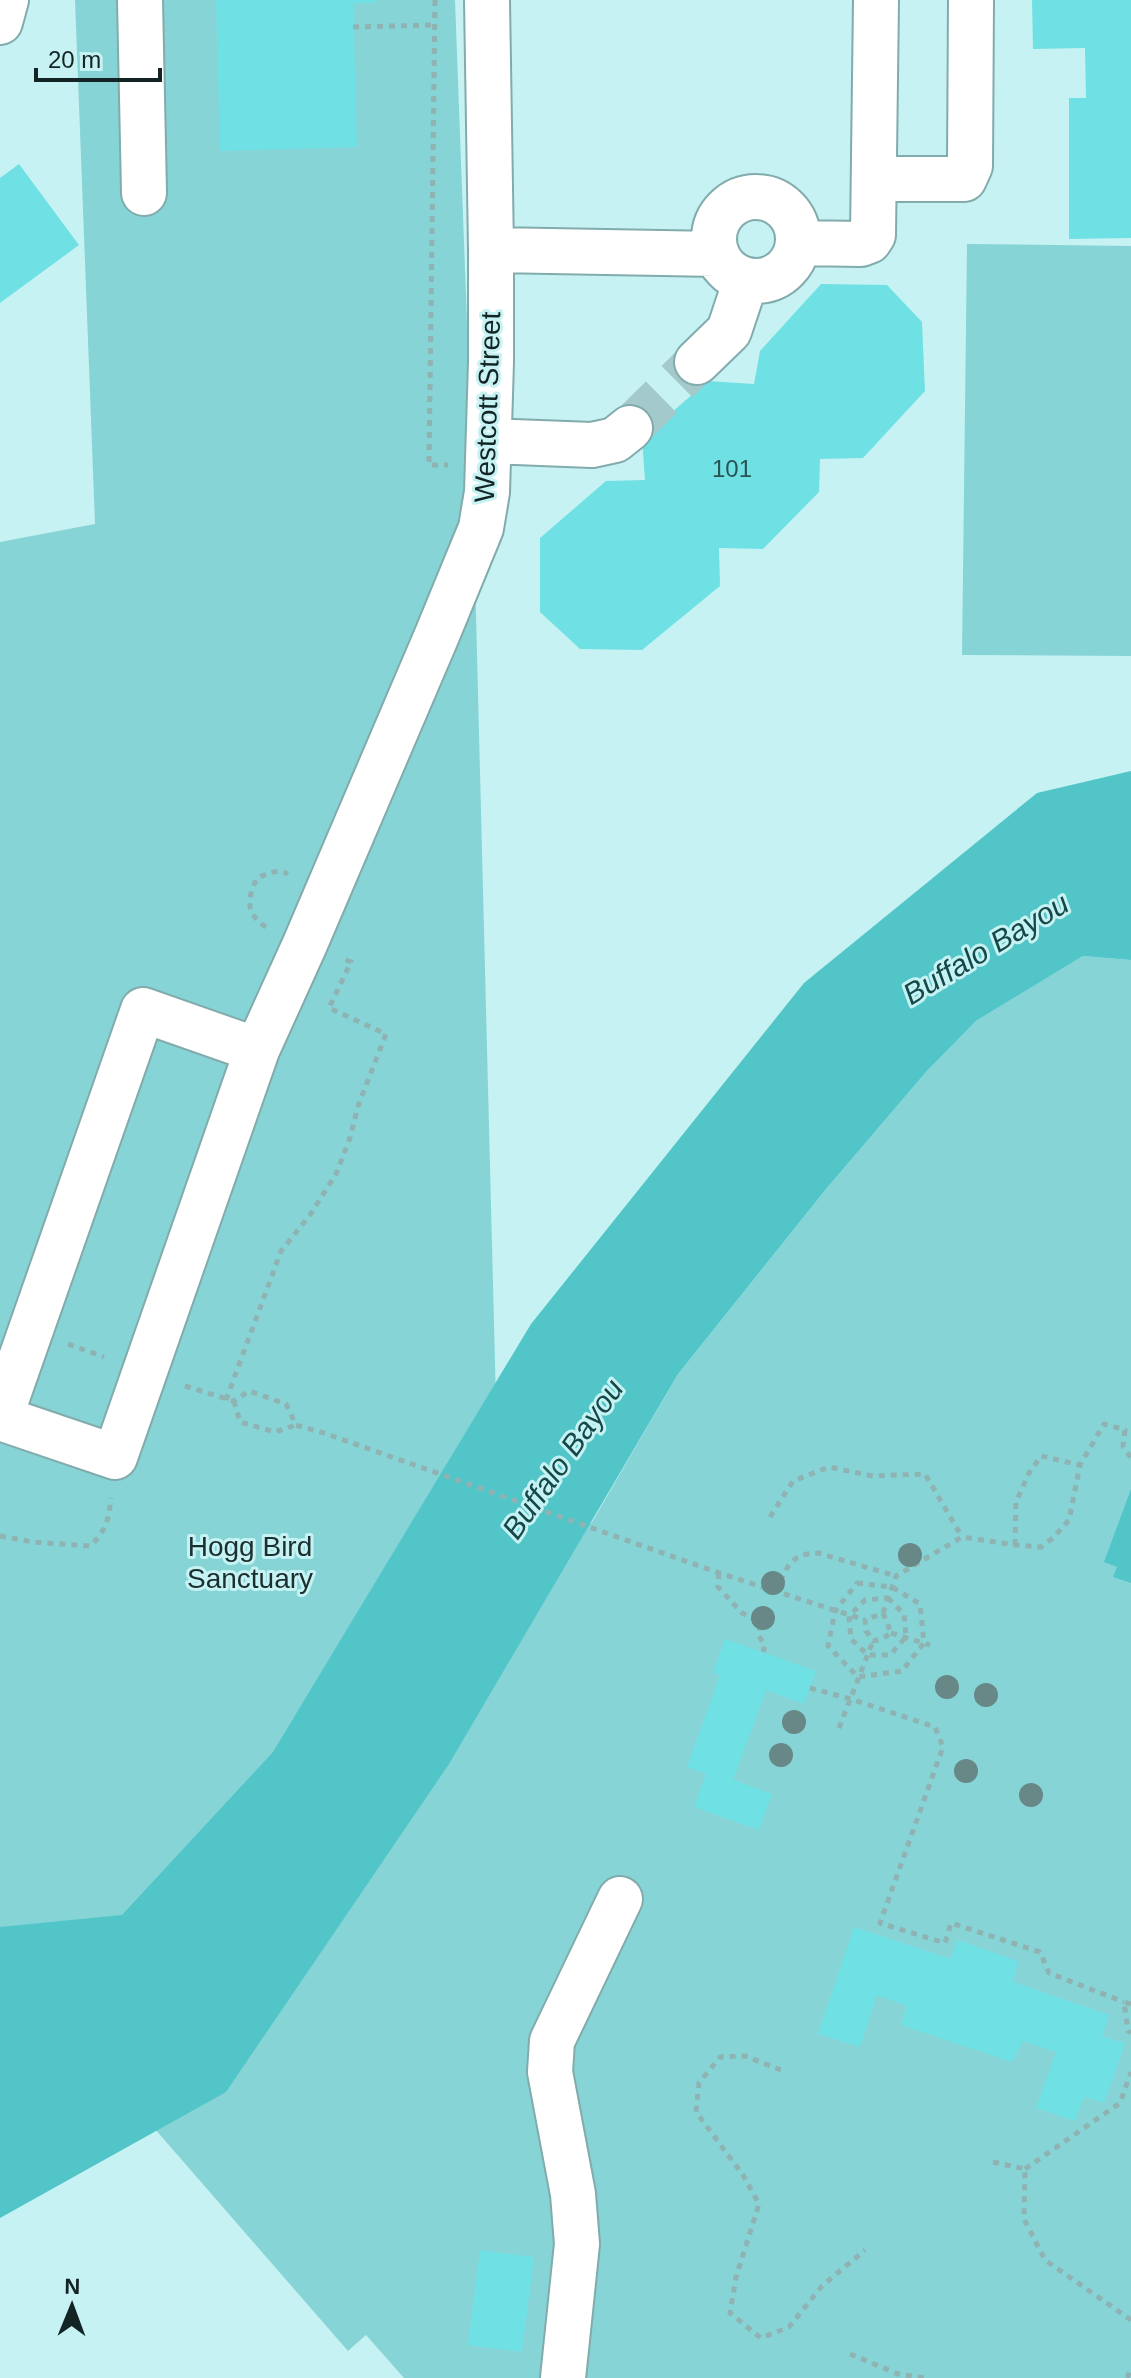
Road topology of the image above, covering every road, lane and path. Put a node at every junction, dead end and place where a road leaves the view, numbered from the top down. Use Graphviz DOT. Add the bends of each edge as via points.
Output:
graph roads {
  1 [pos="6,0"];
  2 [pos="140,0"];
  3 [pos="435,0"];
  4 [pos="487,0"];
  5 [pos="876,0"];
  6 [pos="971,0"];
  7 [pos="0,22"];
  8 [pos="435,25"];
  9 [pos="353,27"];
  10 [pos="874,179"];
  11 [pos="144,193"];
  12 [pos="799,243"];
  13 [pos="491,250"];
  14 [pos="731,267"];
  15 [pos="697,362"];
  16 [pos="630,428"];
  17 [pos="489,441"];
  18 [pos="451,466"];
  19 [pos="293,877"];
  20 [pos="267,928"];
  21 [pos="339,957"];
  22 [pos="257,1050"];
  23 [pos="226,1400"];
  24 [pos="234,1401"];
  25 [pos="296,1425"];
  26 [pos="327,1434"];
  27 [pos="115,1457"];
  28 [pos="1131,1458"];
  29 [pos="1080,1465"];
  30 [pos="770,1517"];
  31 [pos="0,1536"];
  32 [pos="962,1537"];
  33 [pos="1015,1545"];
  34 [pos="719,1573"];
  35 [pos="896,1576"];
  36 [pos="892,1587"];
  37 [pos="776,1592"];
  38 [pos="888,1598"];
  39 [pos="835,1611"];
  40 [pos="883,1613"];
  41 [pos="849,1616"];
  42 [pos="865,1620"];
  43 [pos="891,1633"];
  44 [pos="906,1637"];
  45 [pos="873,1641"];
  46 [pos="927,1644"];
  47 [pos="763,1652"];
  48 [pos="868,1655"];
  49 [pos="858,1677"];
  50 [pos="810,1688"];
  51 [pos="851,1699"];
  52 [pos="839,1728"];
  53 [pos="620,1899"];
  54 [pos="1124,2002"];
  55 [pos="1131,2004"];
  56 [pos="1131,2033"];
  57 [pos="781,2070"];
  58 [pos="1131,2072"];
  59 [pos="993,2162"];
  60 [pos="1025,2169"];
  61 [pos="865,2250"];
  62 [pos="1131,2320"];
  63 [pos="850,2354"];
  64 [pos="1131,2369"];
  65 [pos="563,2378"];
  66 [pos="925,2378"];
  67 [pos="1127,2378"];
  1 -- 7 [label="street"];
  2 -- 11 [label="street"];
  3 -- 8 [label="path"];
  4 -- 13 [label="street, Westcott Street"];
  5 -- 10 [label="street"];
  6 -- 10 [label="street" via="970,166 964,179"];
  8 -- 9 [label="path"];
  8 -- 18 [label="path" via="429,465"];
  10 -- 12 [label="street" via="869,241"];
  12 -- 14 [label="street" via="795,257 775,277 761,281"];
  12 -- 14 [label="street" via="791,215 781,205 754,197 741,200 721,217 714,241"];
  13 -- 14 [label="street"];
  13 -- 17 [label="street, Westcott Street"];
  14 -- 15 [label="street" via="729,331"];
  16 -- 17 [label="street" via="615,440 592,445"];
  17 -- 22 [label="street, Westcott Street" via="481,528"];
  19 -- 20 [label="path" via="282,871 257,878 250,909"];
  21 -- 23 [label="path" via="351,962 329,1008 386,1034 336,1174 281,1251"];
  22 -- 27 [label="street, Westcott Street"];
  22 -- 27 [label="street" via="143,1010 35,1316 0,1418"];
  24 -- 25 [label="path" via="240,1422 275,1432"];
  26 -- 34 [label="path"];
  27 -- 31 [label="path" via="109,1519 90,1546"];
  28 -- 29 [label="path" via="1123,1446 1125,1430 1104,1424"];
  29 -- 33 [label="path" via="1069,1520 1041,1547"];
  29 -- 33 [label="path" via="1041,1456 1016,1502"];
  30 -- 32 [label="path" via="793,1481 829,1467 873,1476 925,1474"];
  32 -- 33 [label="path"];
  32 -- 35 [label="path"];
  34 -- 37 [label="path"];
  34 -- 47 [label="path" via="718,1587 742,1613 760,1622"];
  35 -- 36 [label="path"];
  35 -- 37 [label="path" via="805,1553 791,1561"];
  36 -- 38 [label="path"];
  36 -- 39 [label="path" via="857,1583"];
  36 -- 46 [label="path" via="920,1604"];
  37 -- 39 [label="path"];
  38 -- 40 [label="path"];
  38 -- 41 [label="path" via="865,1600"];
  38 -- 44 [label="path" via="904,1614"];
  39 -- 41 [label="path"];
  39 -- 49 [label="path" via="828,1646"];
  40 -- 42 [label="path"];
  40 -- 43 [label="path"];
  41 -- 42 [label="path"];
  41 -- 48 [label="path" via="851,1639"];
  42 -- 45 [label="path"];
  43 -- 44 [label="path"];
  43 -- 45 [label="path"];
  44 -- 46 [label="path"];
  44 -- 48 [label="path" via="890,1655"];
  45 -- 48 [label="path"];
  46 -- 49 [label="path" via="902,1671"];
  48 -- 49 [label="path"];
  49 -- 51 [label="path"];
  50 -- 51 [label="path"];
  51 -- 52 [label="path"];
  51 -- 54 [label="path" via="935,1727 943,1747 880,1923 945,1943 951,1923 1040,1952 1049,1973"];
  53 -- 65 [label="street" via="552,2041 550,2072 577,2244"];
  54 -- 55 [label="path"];
  54 -- 56 [label="path"];
  57 -- 61 [label="path" via="745,2056 720,2057 699,2083 696,2112 759,2204 730,2313 761,2338 789,2327 822,2286"];
  58 -- 60 [label="path" via="1120,2103"];
  59 -- 60 [label="path"];
  60 -- 62 [label="path" via="1024,2219 1045,2260"];
  63 -- 66 [label="path" via="898,2374"];
  64 -- 67 [label="path"];
}
